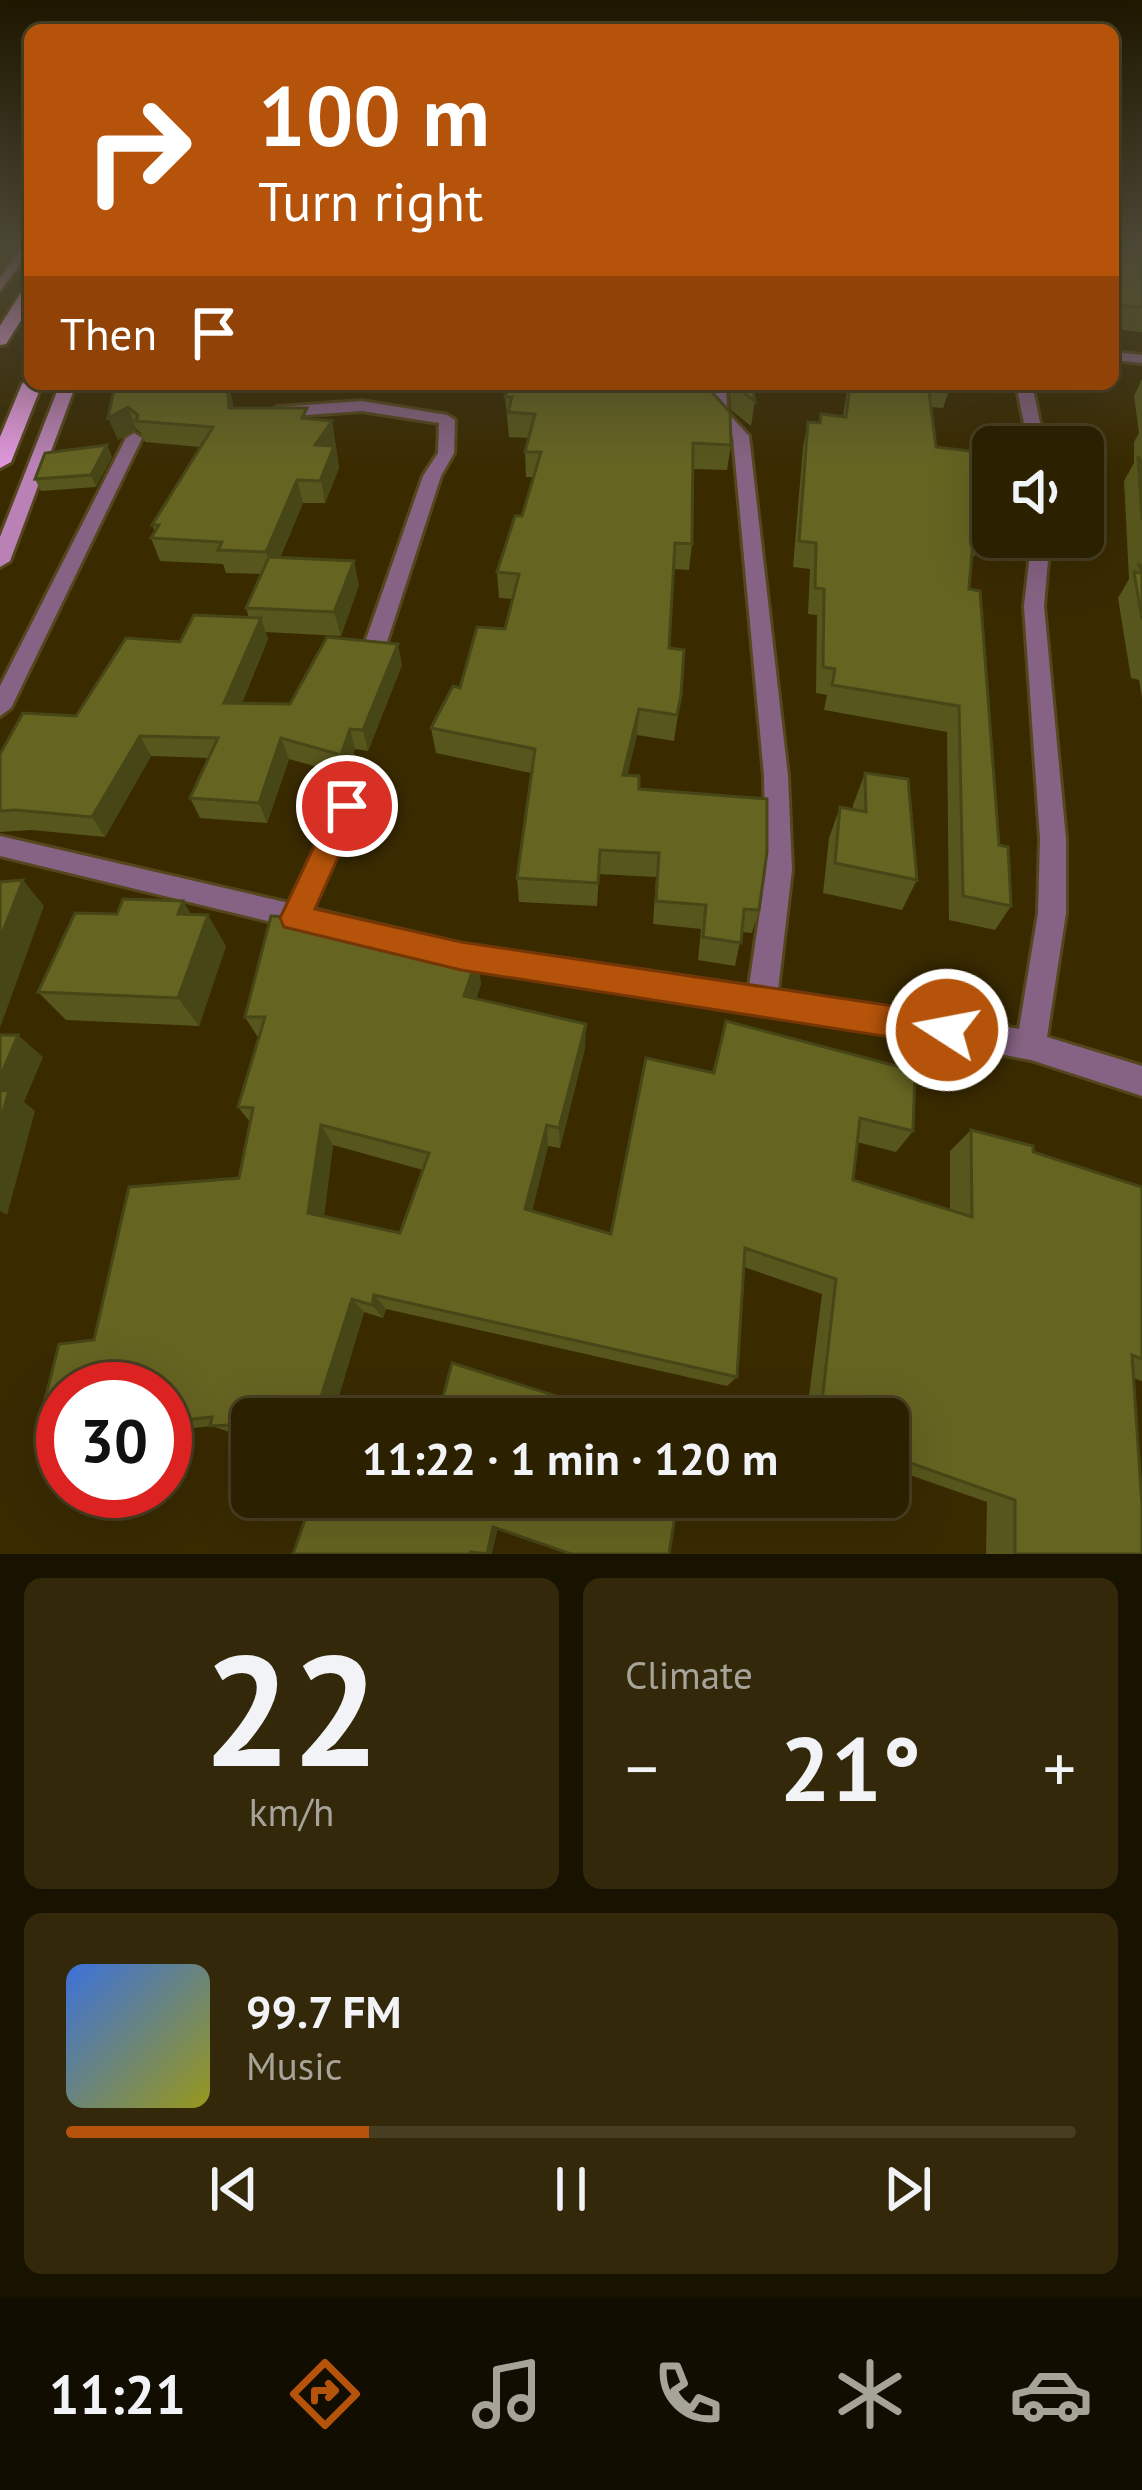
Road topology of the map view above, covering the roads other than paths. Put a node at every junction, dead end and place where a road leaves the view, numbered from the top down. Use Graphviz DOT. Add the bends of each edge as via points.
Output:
graph roads {
  1 [pos="30,390"];
  2 [pos="66,390"];
  3 [pos="718,390"];
  4 [pos="1025,390"];
  5 [pos="257,413"];
  6 [pos="1033,426"];
  7 [pos="134,438"];
  8 [pos="0,462"];
  9 [pos="1039,558"];
  10 [pos="0,561"];
  11 [pos="374,651"];
  12 [pos="0,708"];
  13 [pos="347,806"];
  14 [pos="0,846"];
  15 [pos="295,918"];
  16 [pos="762,999"];
  17 [pos="1031,1046"];
  18 [pos="1142,1081"];
  1 -- 8 [label="main road"];
  2 -- 10 [label="street"];
  3 -- 16 [label="street" via="719,413 741,436 776,776 779,870"];
  4 -- 6 [label="street"];
  5 -- 11 [label="street" via="362,406 447,420 446,453"];
  7 -- 12 [label="street"];
  9 -- 17 [label="street" via="1034,606 1052,913"];
  13 -- 15 [label="street"];
  14 -- 15 [label="street"];
  15 -- 16 [label="street" via="461,956"];
  16 -- 17 [label="street"];
  17 -- 18 [label="street"];
}
